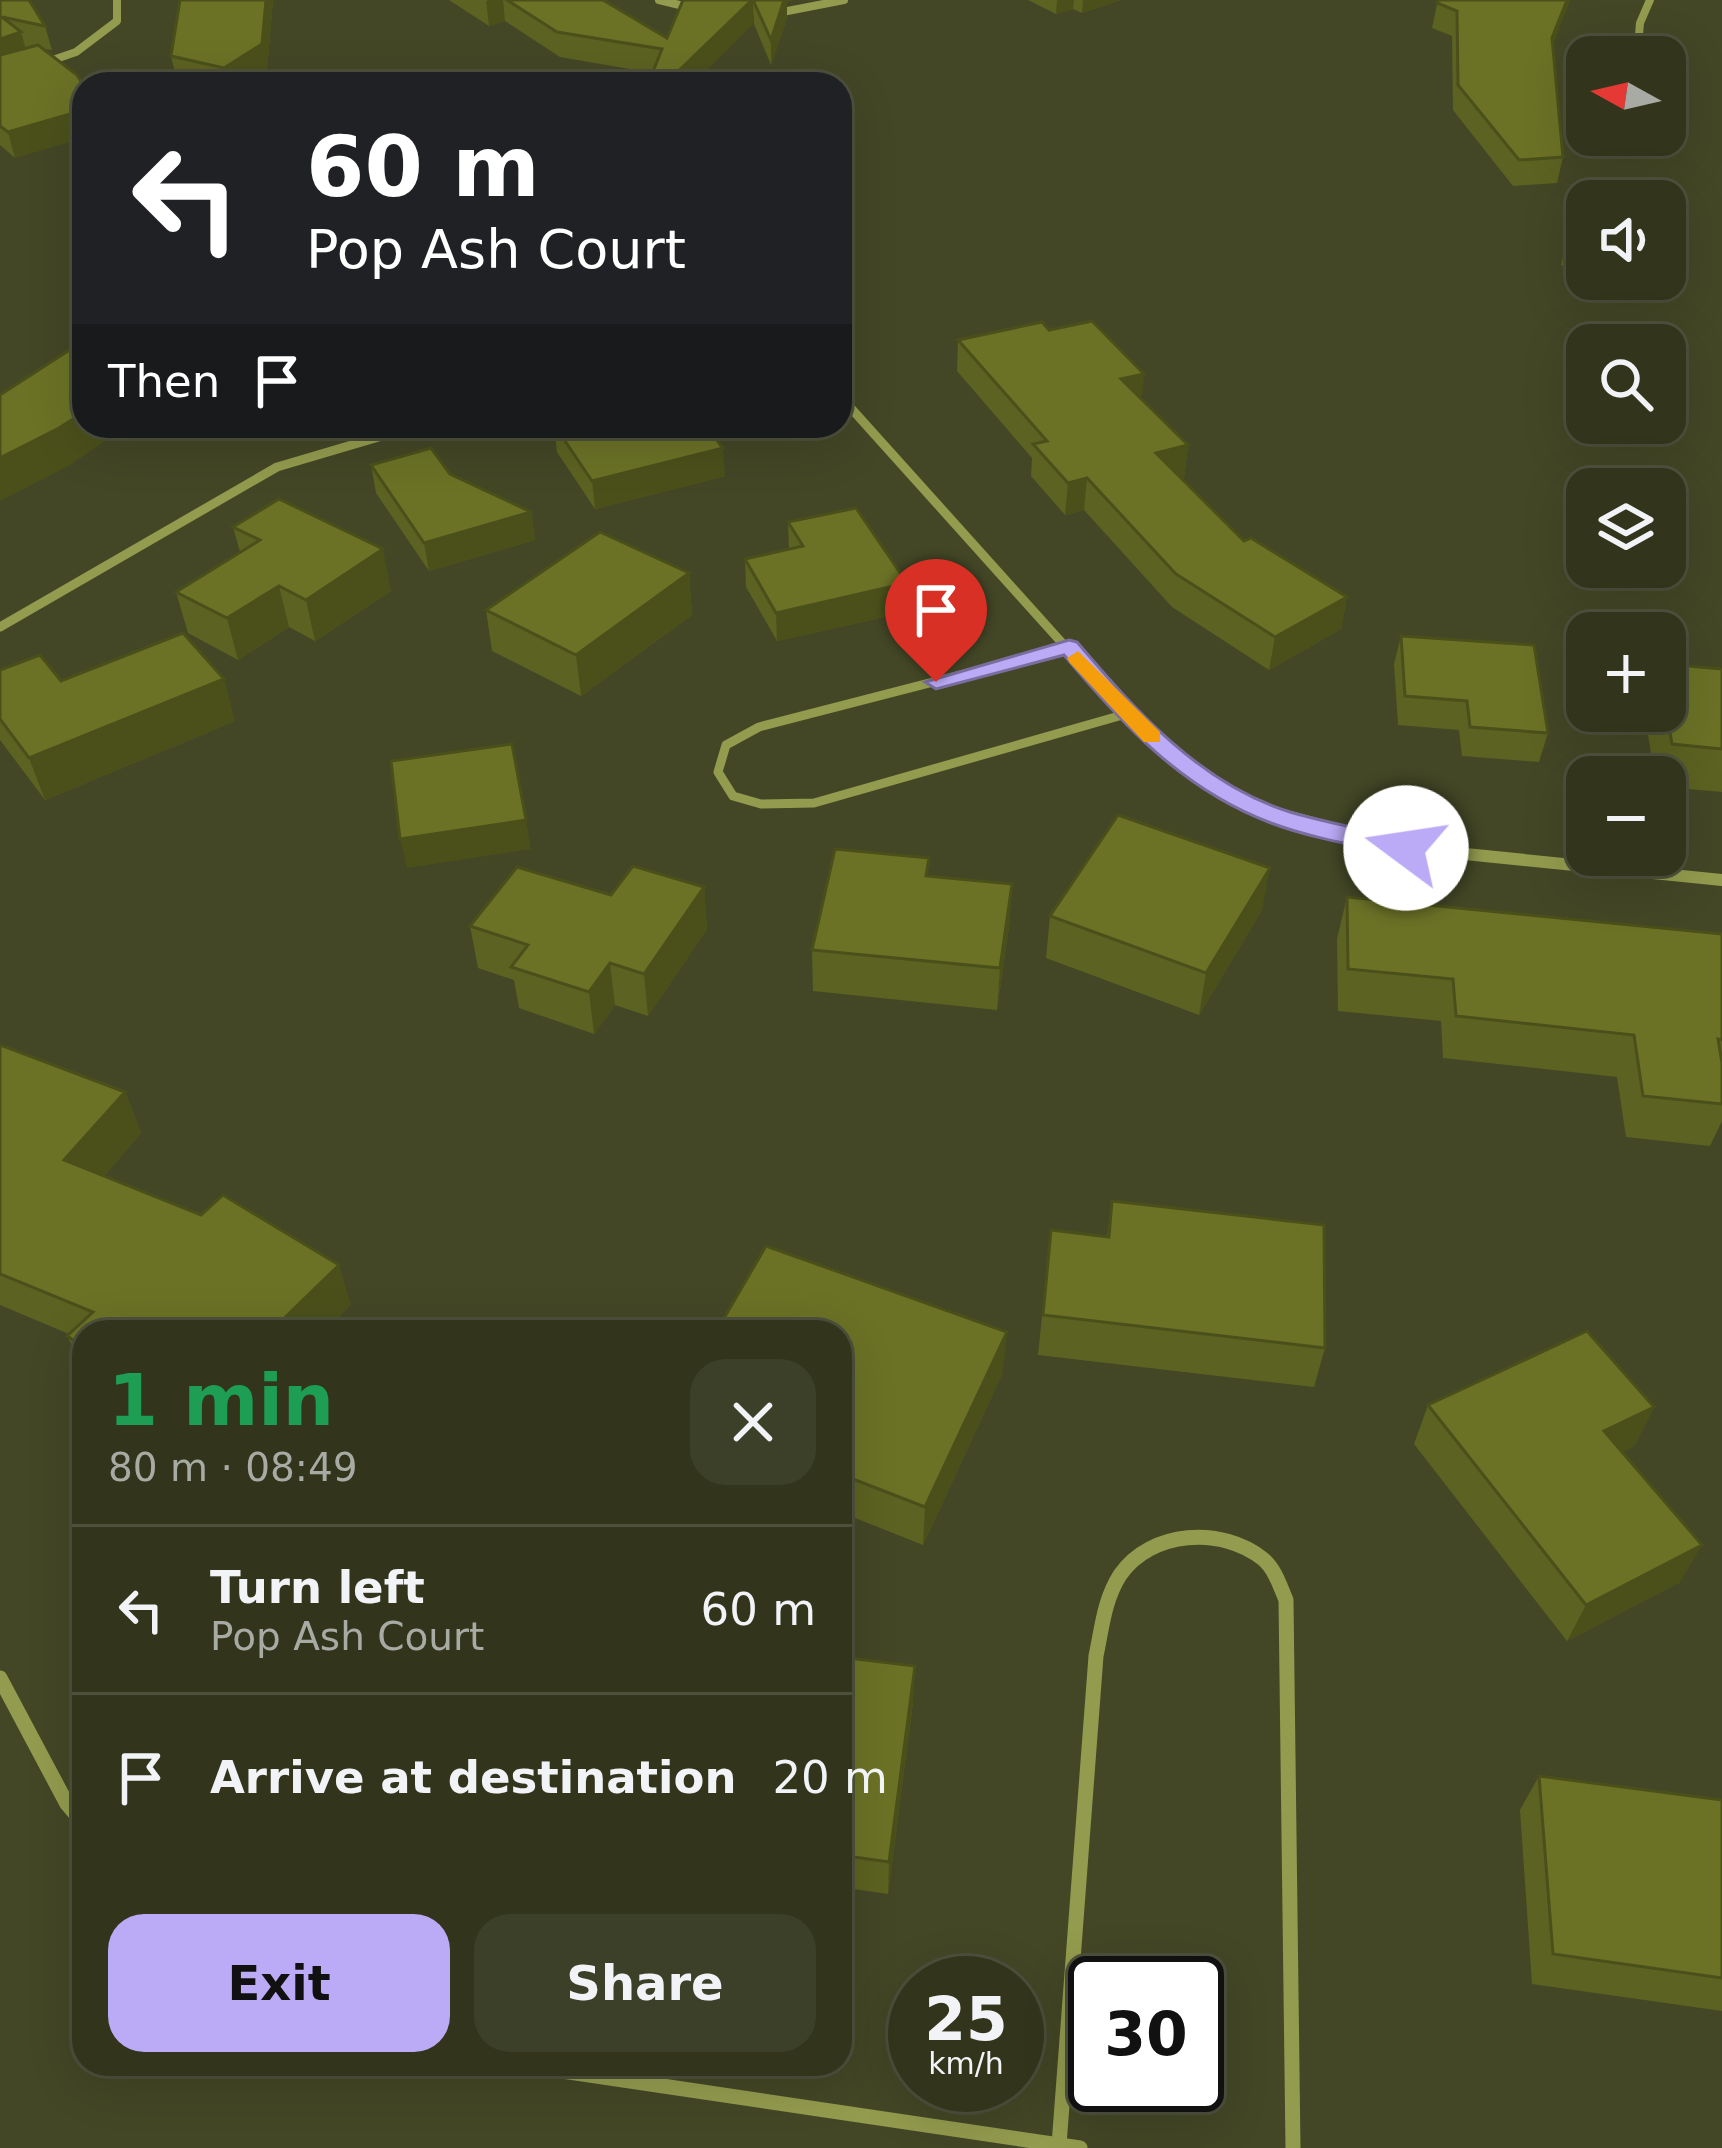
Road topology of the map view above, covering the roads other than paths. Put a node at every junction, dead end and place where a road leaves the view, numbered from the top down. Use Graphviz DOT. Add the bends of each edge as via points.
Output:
graph roads {
  1 [pos="117,0"];
  2 [pos="658,0"];
  3 [pos="844,0"];
  4 [pos="1650,0"];
  5 [pos="697,9"];
  6 [pos="766,15"];
  7 [pos="1639,36"];
  8 [pos="39,64"];
  9 [pos="852,403"];
  10 [pos="375,438"];
  11 [pos="0,627"];
  12 [pos="1069,647"];
  13 [pos="1126,714"];
  14 [pos="1722,880"];
  15 [pos="0,1678"];
  16 [pos="72,1810"];
  17 [pos="595,2076"];
  18 [pos="1059,2145"];
  19 [pos="1080,2148"];
  20 [pos="1293,2148"];
  1 -- 8 [label="street" via="118,21 76,52"];
  2 -- 5 [label="street"];
  3 -- 6 [label="street"];
  4 -- 7 [label="street"];
  9 -- 12 [label="street"];
  10 -- 11 [label="street" via="277,467"];
  12 -- 13 [label="street"];
  12 -- 13 [label="street" via="759,727 726,745 718,772 733,796 814,803"];
  13 -- 14 [label="street" via="1200,778 1279,817 1406,848"];
  15 -- 16 [label="street"];
  17 -- 18 [label="street"];
  18 -- 19 [label="street"];
  18 -- 20 [label="street" via="1096,1656 1111,1589 1140,1551 1181,1535 1221,1538 1267,1561 1286,1600"];
}
